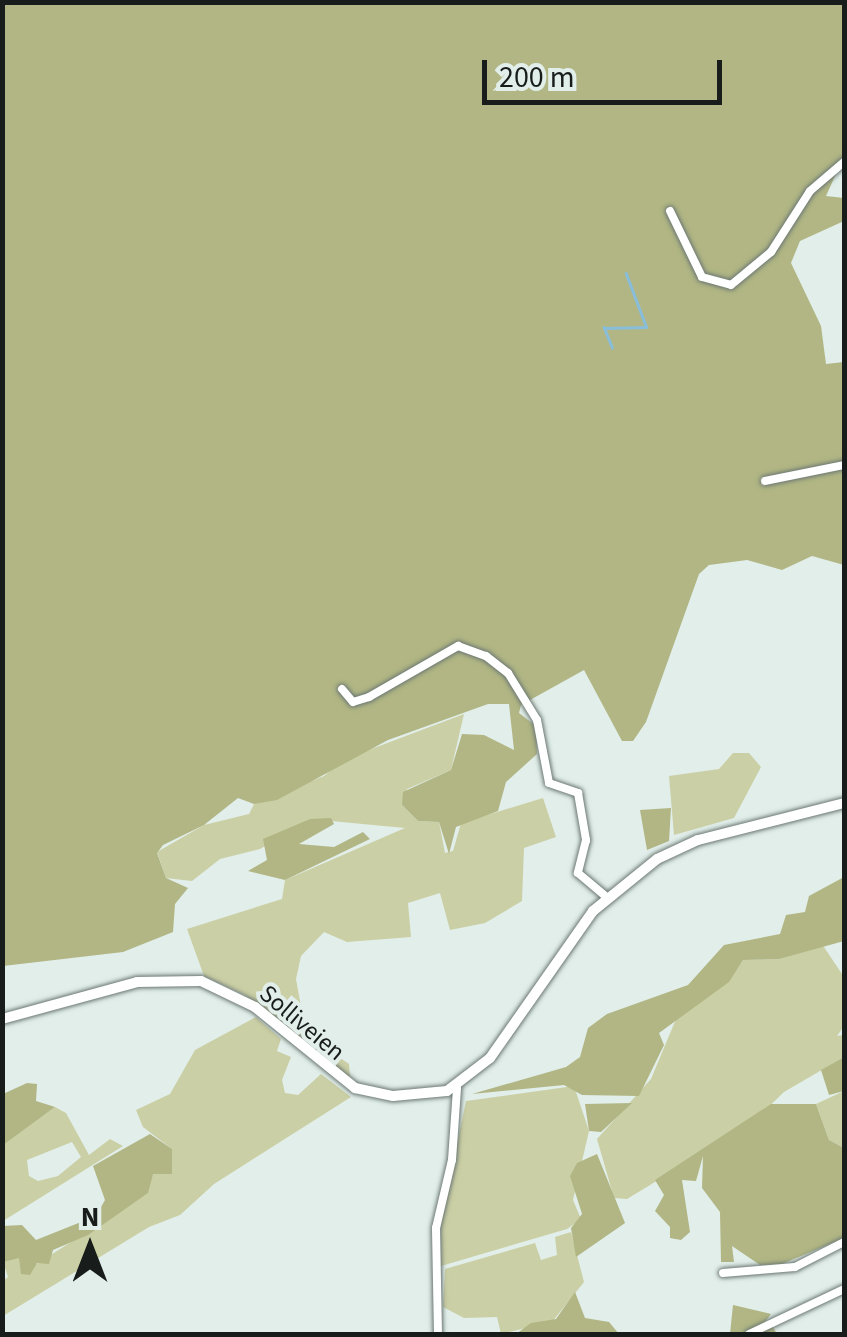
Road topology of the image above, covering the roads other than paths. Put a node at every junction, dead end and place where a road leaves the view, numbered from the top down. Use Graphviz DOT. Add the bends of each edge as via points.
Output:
graph roads {
  1 [pos="844,162"];
  2 [pos="670,211"];
  3 [pos="844,465"];
  4 [pos="765,480"];
  5 [pos="342,689"];
  6 [pos="844,803"];
  7 [pos="608,898"];
  8 [pos="2,1019"];
  9 [pos="457,1088"];
  10 [pos="844,1242"];
  11 [pos="722,1273"];
  12 [pos="844,1289"];
  13 [pos="438,1334"];
  14 [pos="749,1334"];
  1 -- 2 [label="street" via="810,191 770,252 731,285 702,277"];
  3 -- 4 [label="street"];
  5 -- 7 [label="street" via="353,702 458,646 486,656 526,698 544,744 549,783 578,793 586,840 578,873"];
  6 -- 7 [label="street" via="680,846"];
  7 -- 9 [label="street" via="575,932 490,1058"];
  8 -- 9 [label="street, Solliveien" via="137,982 200,981 240,997 355,1088 393,1096"];
  9 -- 13 [label="street" via="452,1160 436,1228"];
  10 -- 11 [label="street" via="796,1267"];
  12 -- 14 [label="street"];
}
